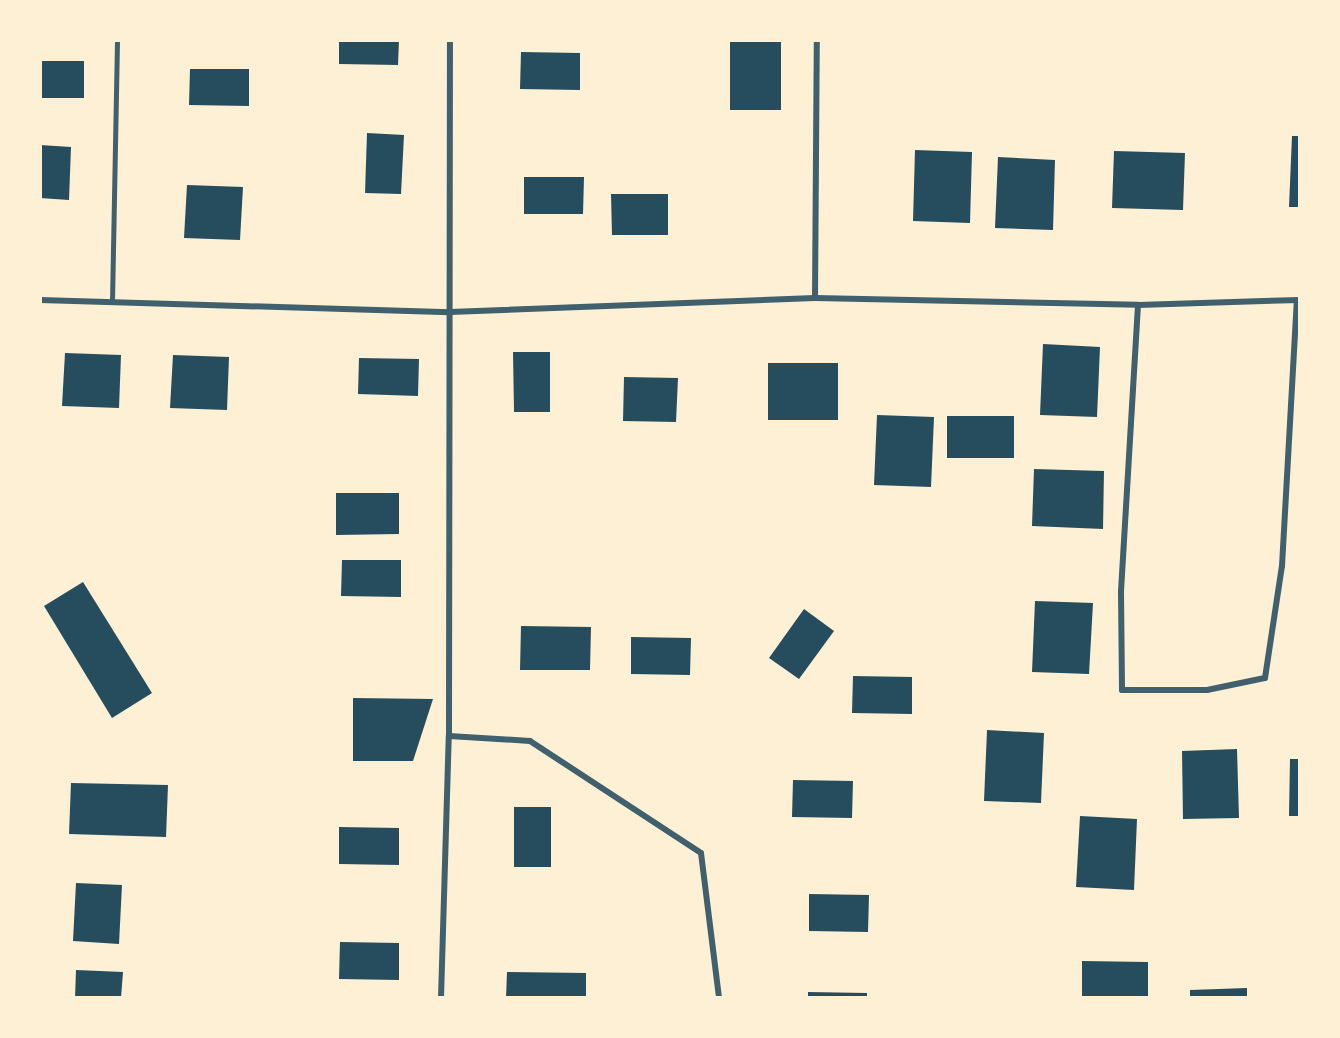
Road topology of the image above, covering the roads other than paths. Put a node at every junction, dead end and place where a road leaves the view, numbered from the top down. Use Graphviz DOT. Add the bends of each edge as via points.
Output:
graph roads {
  1 [pos="117,40"];
  2 [pos="450,40"];
  3 [pos="817,40"];
  4 [pos="815,298"];
  5 [pos="40,300"];
  6 [pos="1298,300"];
  7 [pos="112,302"];
  8 [pos="1138,305"];
  9 [pos="450,312"];
  10 [pos="449,736"];
  11 [pos="441,998"];
  12 [pos="719,998"];
  1 -- 7 [label="lane"];
  2 -- 9 [label="street"];
  3 -- 4 [label="street"];
  4 -- 8 [label="street"];
  4 -- 9 [label="street"];
  5 -- 7 [label="street"];
  6 -- 8 [label="street"];
  6 -- 8 [label="street" via="1282,566 1265,678 1207,690 1122,690 1121,592"];
  7 -- 9 [label="street"];
  9 -- 10 [label="street"];
  10 -- 11 [label="street"];
  10 -- 12 [label="street" via="530,741 701,853"];
}
